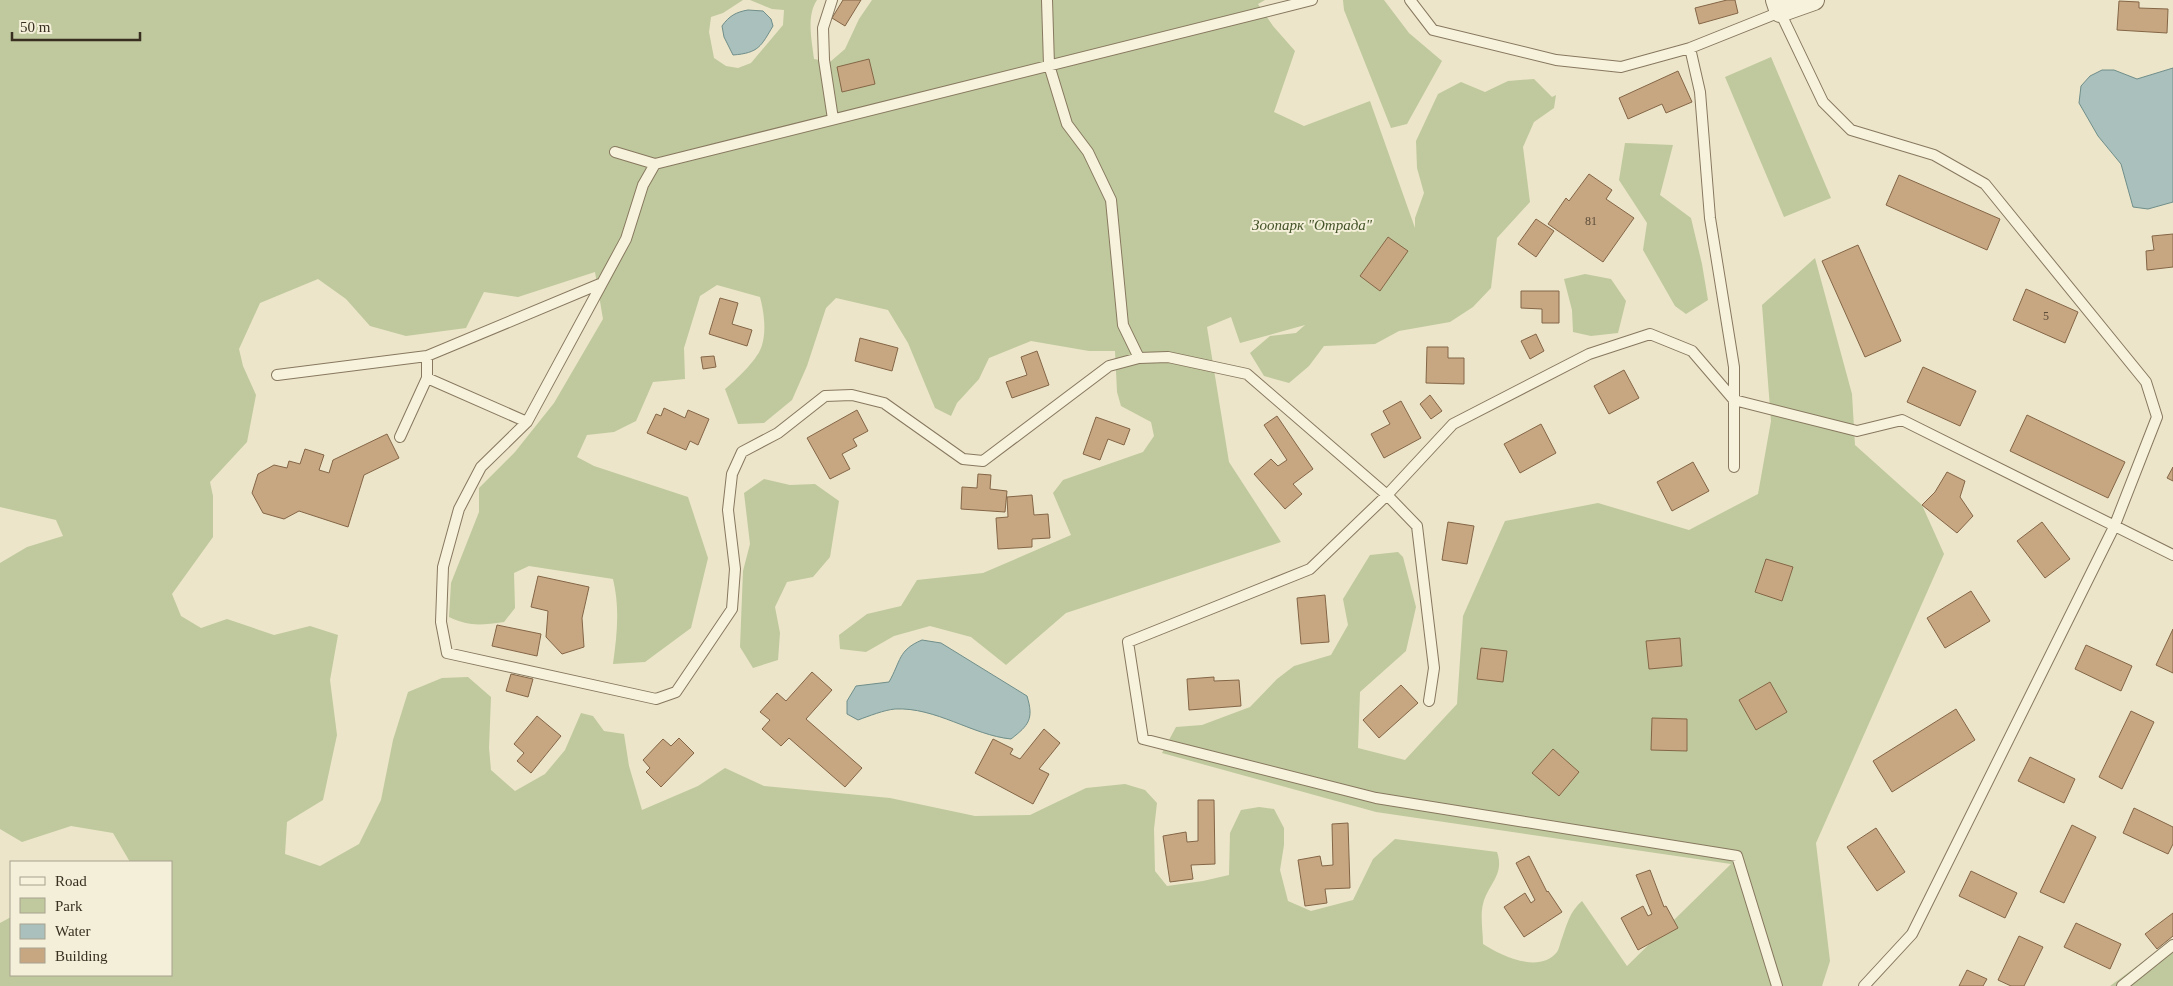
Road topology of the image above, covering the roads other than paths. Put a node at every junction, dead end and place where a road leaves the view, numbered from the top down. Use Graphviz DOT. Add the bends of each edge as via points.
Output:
graph roads {
  1 [pos="832,0"];
  2 [pos="1047,0"];
  3 [pos="1312,0"];
  4 [pos="1410,0"];
  5 [pos="1814,0"];
  6 [pos="1778,6"];
  7 [pos="1690,48"];
  8 [pos="1049,64"];
  9 [pos="833,119"];
  10 [pos="615,152"];
  11 [pos="655,164"];
  12 [pos="602,283"];
  13 [pos="427,356"];
  14 [pos="1139,358"];
  15 [pos="277,376"];
  16 [pos="427,378"];
  17 [pos="1734,400"];
  18 [pos="527,422"];
  19 [pos="400,437"];
  20 [pos="1734,467"];
  21 [pos="1387,495"];
  22 [pos="2114,526"];
  23 [pos="2173,555"];
  24 [pos="1428,701"];
  25 [pos="2173,945"];
  26 [pos="1777,986"];
  27 [pos="1864,986"];
  28 [pos="2122,986"];
  1 -- 9 [label="lane" via="823,28 824,60"];
  2 -- 8 [label="lane"];
  3 -- 8 [label="lane"];
  4 -- 7 [label="lane" via="1434,30 1556,60 1620,67"];
  5 -- 6 [label="street"];
  6 -- 7 [label="lane"];
  6 -- 22 [label="lane" via="1823,102 1830,110 1851,130 1934,155 1985,184 2146,382 2157,417"];
  7 -- 17 [label="lane" via="1700,92 1710,218 1734,367"];
  8 -- 9 [label="lane"];
  8 -- 14 [label="lane" via="1067,124 1088,152 1111,200 1123,325"];
  9 -- 11 [label="lane"];
  10 -- 11 [label="lane"];
  11 -- 12 [label="lane" via="642,184 626,238"];
  12 -- 13 [label="lane"];
  12 -- 18 [label="lane"];
  13 -- 15 [label="lane"];
  13 -- 16 [label="lane"];
  14 -- 18 [label="lane" via="1109,366 984,461 963,459 884,403 852,395 825,396 778,433 742,452 732,474 728,510 735,569 732,609 676,692 656,700 447,653 441,622 443,567 459,509 481,467"];
  14 -- 21 [label="lane" via="1168,357 1247,374"];
  16 -- 18 [label="lane"];
  16 -- 19 [label="lane"];
  17 -- 20 [label="lane"];
  17 -- 21 [label="lane" via="1692,351 1650,334 1588,354 1453,424"];
  17 -- 22 [label="lane" via="1857,431 1902,420"];
  21 -- 24 [label="lane" via="1417,526 1434,668"];
  21 -- 26 [label="lane" via="1310,569 1128,642 1143,739 1376,798 1737,856"];
  22 -- 23 [label="lane"];
  22 -- 27 [label="lane" via="1912,934"];
  25 -- 28 [label="lane"];
}
